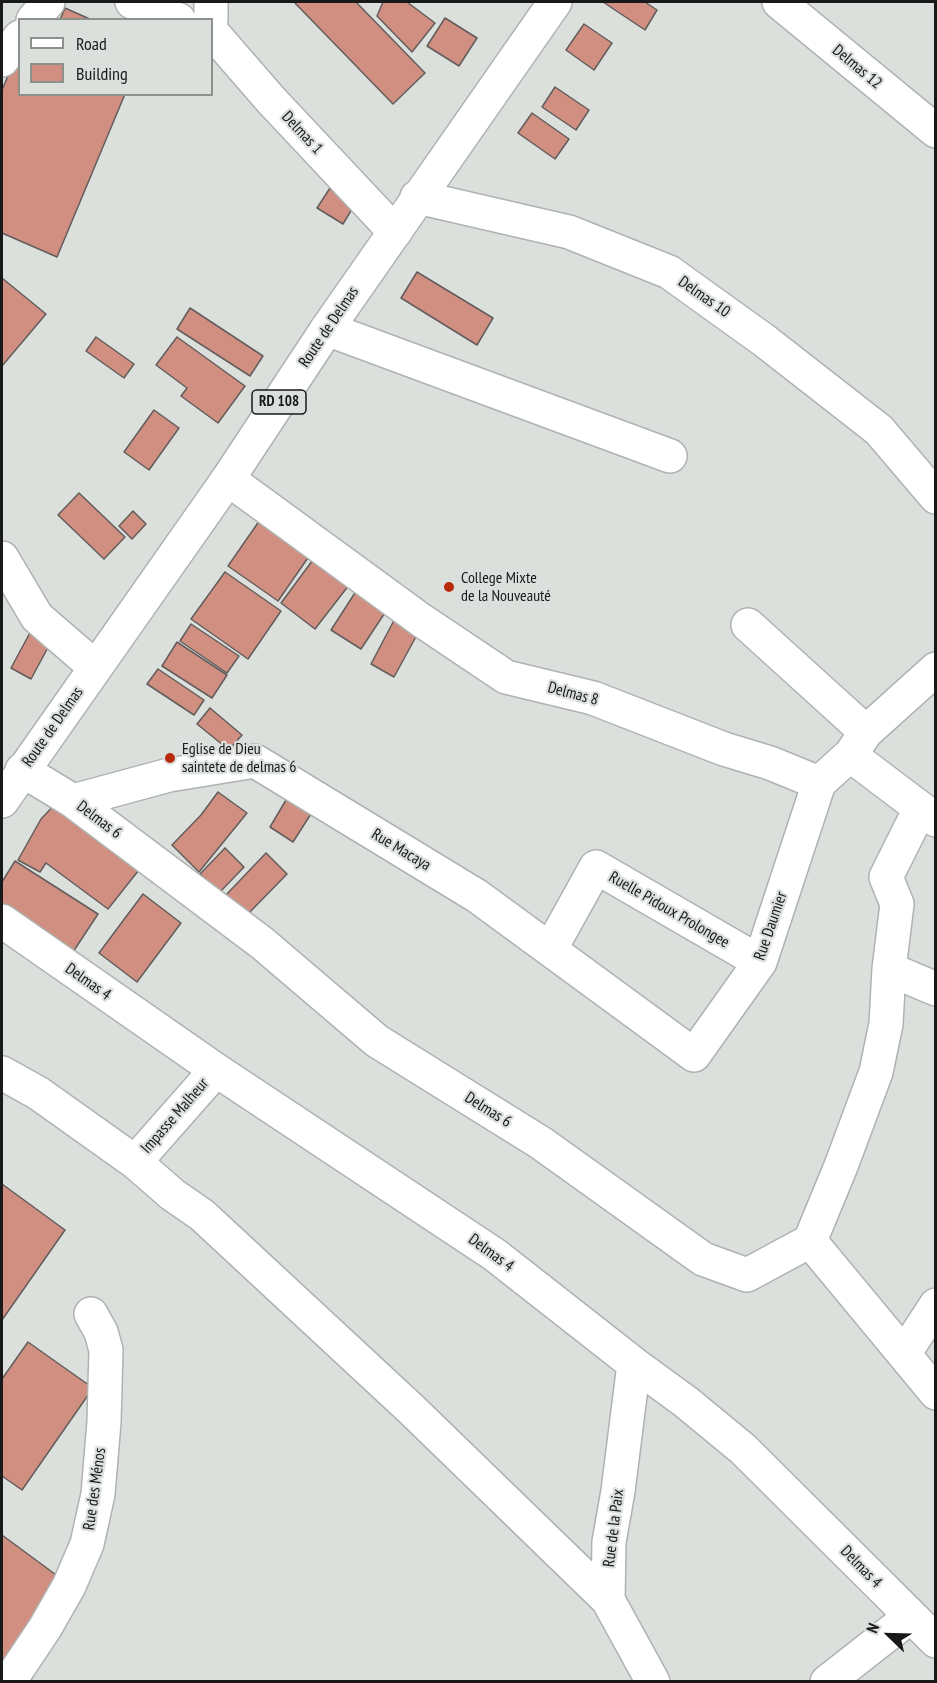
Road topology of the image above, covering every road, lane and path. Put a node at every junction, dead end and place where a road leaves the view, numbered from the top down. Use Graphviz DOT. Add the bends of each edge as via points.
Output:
graph roads {
  1 [pos="48,2"];
  2 [pos="132,2"];
  3 [pos="211,2"];
  4 [pos="555,2"];
  5 [pos="778,2"];
  6 [pos="35,18"];
  7 [pos="174,18"];
  8 [pos="211,18"];
  9 [pos="213,33"];
  10 [pos="18,40"];
  11 [pos="2,60"];
  12 [pos="936,131"];
  13 [pos="417,197"];
  14 [pos="395,232"];
  15 [pos="327,329"];
  16 [pos="670,456"];
  17 [pos="228,479"];
  18 [pos="936,497"];
  19 [pos="2,558"];
  20 [pos="748,626"];
  21 [pos="95,667"];
  22 [pos="936,669"];
  23 [pos="858,744"];
  24 [pos="22,770"];
  25 [pos="819,783"];
  26 [pos="2,801"];
  27 [pos="73,801"];
  28 [pos="928,814"];
  29 [pos="2,921"];
  30 [pos="551,948"];
  31 [pos="760,962"];
  32 [pos="889,969"];
  33 [pos="936,989"];
  34 [pos="694,1054"];
  35 [pos="216,1070"];
  36 [pos="2,1072"];
  37 [pos="135,1162"];
  38 [pos="810,1241"];
  39 [pos="936,1305"];
  40 [pos="91,1314"];
  41 [pos="904,1354"];
  42 [pos="634,1364"];
  43 [pos="936,1393"];
  44 [pos="608,1600"];
  45 [pos="910,1617"];
  46 [pos="936,1641"];
  47 [pos="9,1682"];
  48 [pos="652,1682"];
  49 [pos="827,1682"];
  1 -- 6 [label="street"];
  2 -- 7 [label="street"];
  3 -- 8 [label="street"];
  4 -- 13 [label="street, Route de Delmas / RD 108"];
  5 -- 12 [label="street, Delmas 12"];
  9 -- 14 [label="street, Delmas 1"];
  10 -- 11 [label="street"];
  13 -- 14 [label="street, Route de Delmas / RD 108"];
  13 -- 18 [label="street, Delmas 10" via="569,232 669,272 879,430"];
  14 -- 15 [label="street, Route de Delmas / RD 108"];
  15 -- 16 [label="street"];
  15 -- 17 [label="street, Route de Delmas / RD 108"];
  17 -- 21 [label="street, Route de Delmas / RD 108"];
  17 -- 25 [label="street, Delmas 8" via="506,677 593,698"];
  19 -- 21 [label="street" via="36,617"];
  20 -- 23 [label="street"];
  21 -- 24 [label="street, Route de Delmas / RD 108"];
  22 -- 23 [label="street"];
  23 -- 25 [label="street"];
  23 -- 28 [label="street"];
  24 -- 26 [label="street, Route de Delmas / RD 108"];
  24 -- 27 [label="street, Delmas 6"];
  25 -- 31 [label="street, Rue Daumier"];
  27 -- 30 [label="street, Rue Macaya" via="169,775 255,761 477,896"];
  27 -- 38 [label="street, Delmas 6" via="262,943 377,1041 541,1143 703,1259 747,1275"];
  28 -- 32 [label="street" via="886,877 897,904"];
  29 -- 35 [label="street, Delmas 4"];
  30 -- 31 [label="street, Ruelle Pidoux Prolongee" via="596,867"];
  30 -- 34 [label="street, Rue Macaya"];
  31 -- 34 [label="street, Rue Daumier"];
  32 -- 33 [label="street"];
  32 -- 38 [label="street" via="886,1024 876,1072"];
  35 -- 37 [label="street, Impasse Malheur"];
  35 -- 42 [label="street, Delmas 4" via="495,1255"];
  36 -- 37 [label="street"];
  37 -- 44 [label="street" via="202,1215 411,1409"];
  38 -- 41 [label="street"];
  39 -- 41 [label="street"];
  40 -- 47 [label="street, Rue des Ménos" via="106,1350 98,1494 87,1544 69,1587"];
  41 -- 43 [label="street"];
  42 -- 44 [label="street, Rue de la Paix" via="609,1542"];
  42 -- 45 [label="street, Delmas 4" via="744,1449"];
  44 -- 48 [label="street, Rue de la Paix"];
  45 -- 46 [label="street, Delmas 4"];
  45 -- 49 [label="street"];
}
